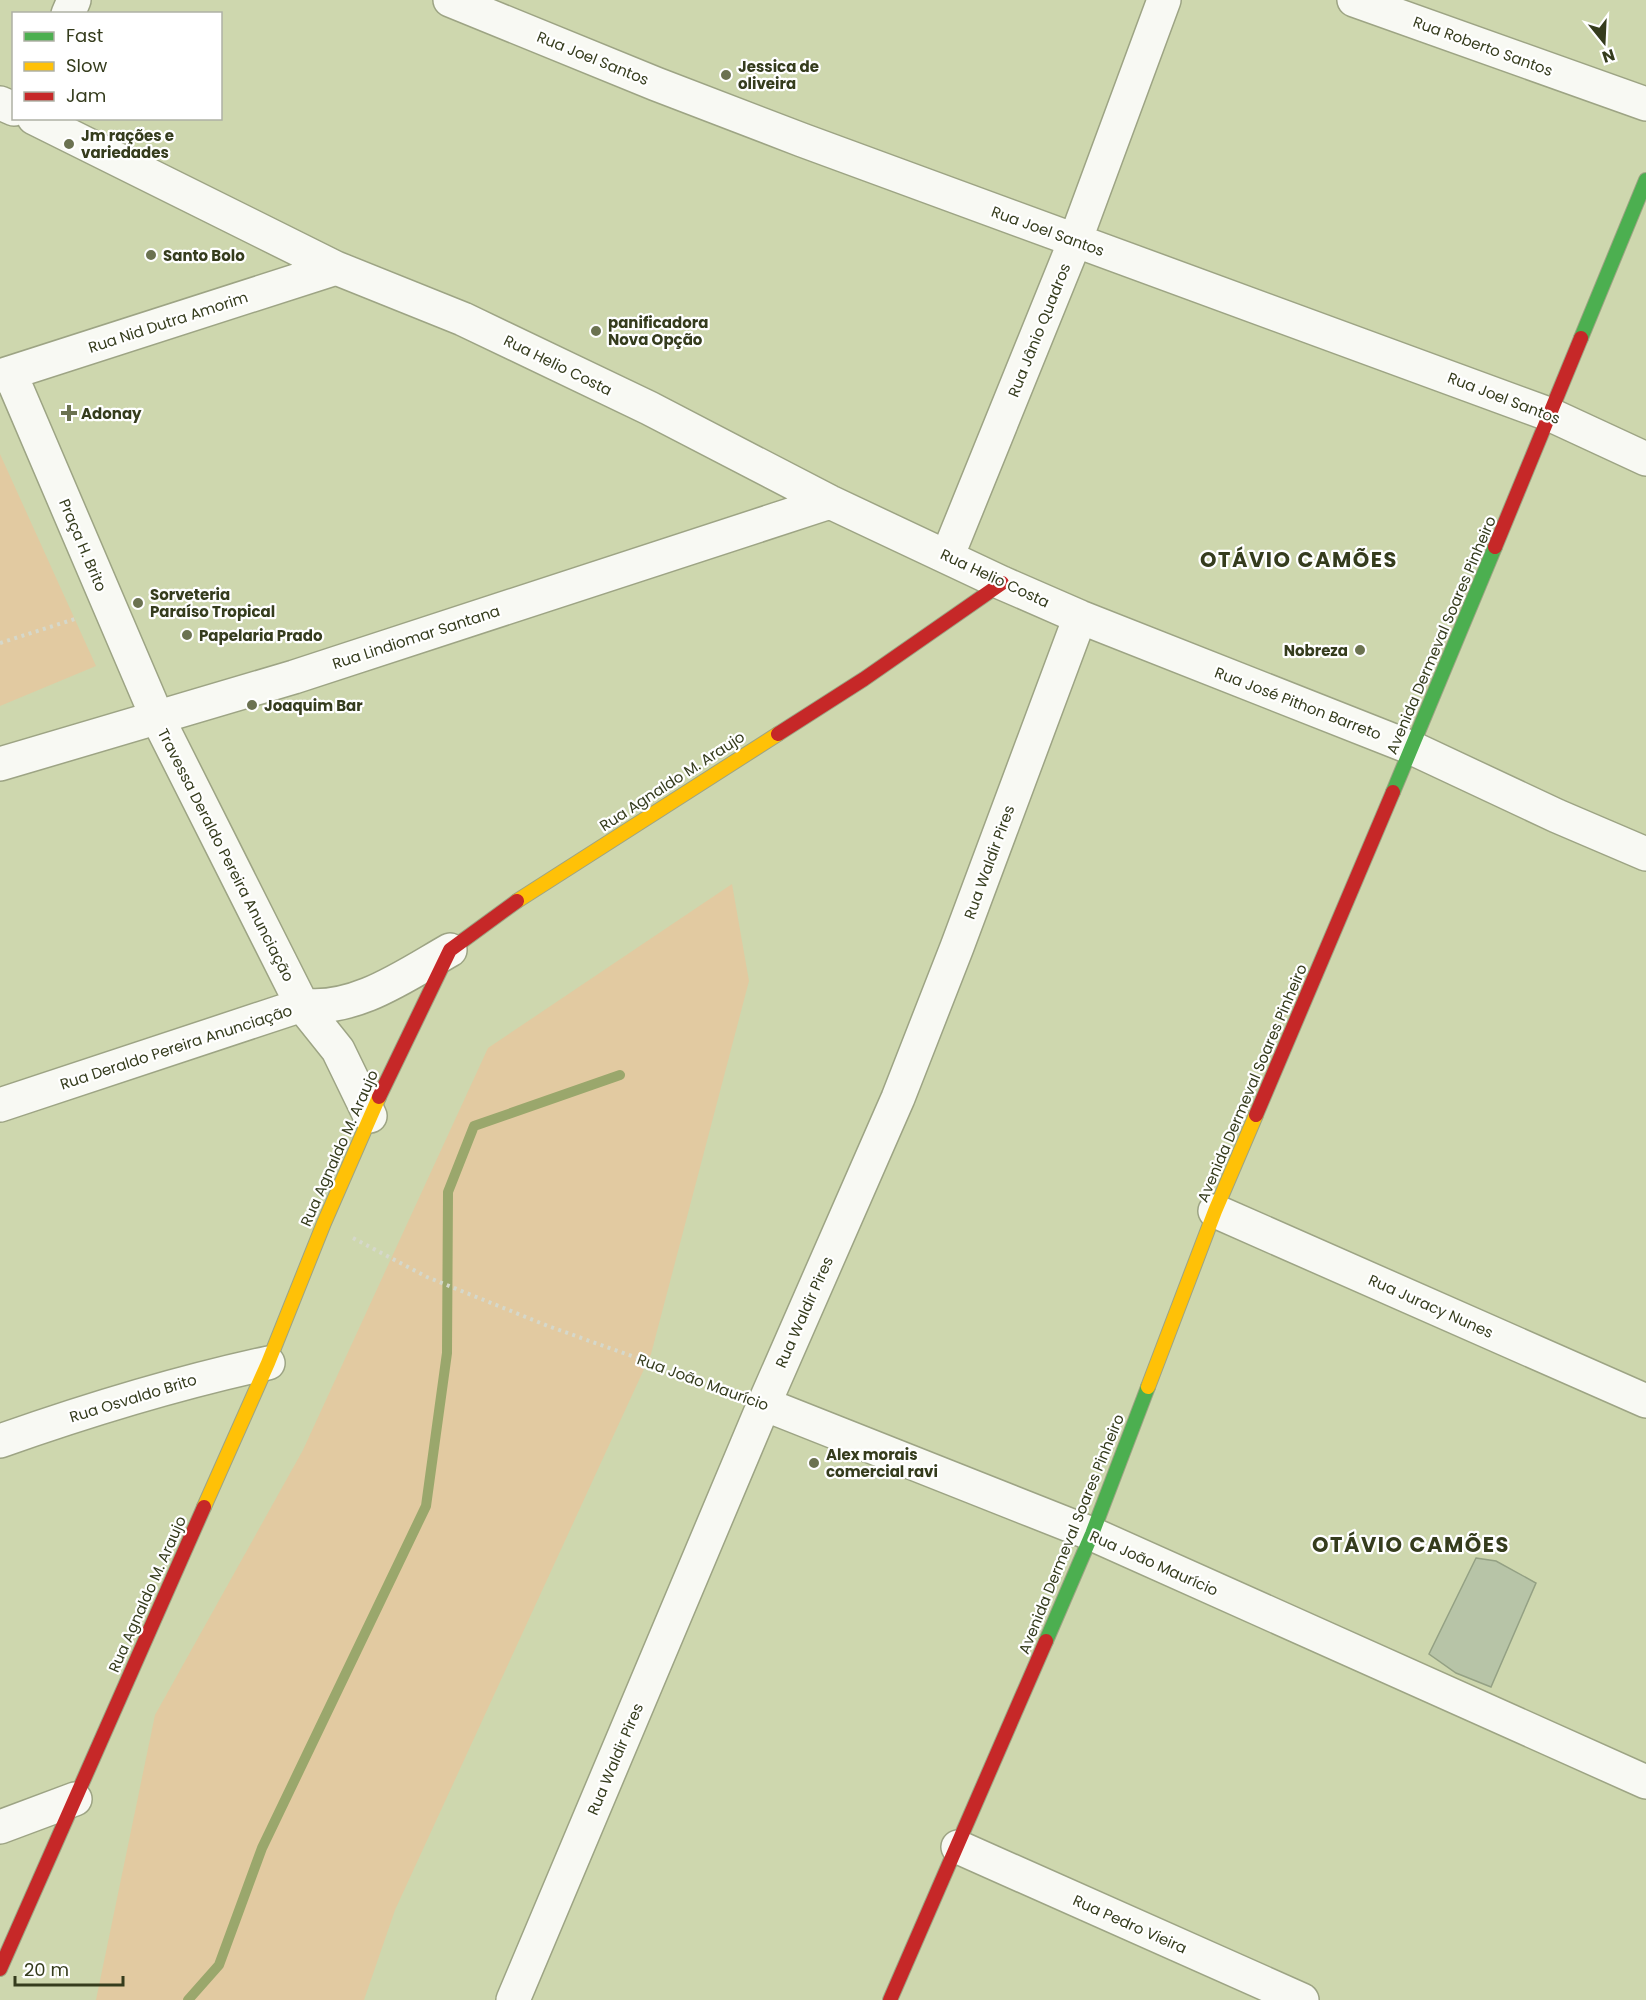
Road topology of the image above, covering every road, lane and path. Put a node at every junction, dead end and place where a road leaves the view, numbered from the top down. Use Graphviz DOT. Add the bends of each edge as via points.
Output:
graph roads {
  1 [pos="450,0"];
  2 [pos="1164,0"];
  3 [pos="1354,0"];
  4 [pos="1646,104"];
  5 [pos="38,120"];
  6 [pos="1646,180"];
  7 [pos="1075,241"];
  8 [pos="336,268"];
  9 [pos="5,374"];
  10 [pos="1551,415"];
  11 [pos="1646,459"];
  12 [pos="830,502"];
  13 [pos="947,557"];
  14 [pos="1002,583"];
  15 [pos="110,607"];
  16 [pos="1080,617"];
  17 [pos="0,643"];
  18 [pos="157,717"];
  19 [pos="1412,748"];
  20 [pos="0,764"];
  21 [pos="1646,854"];
  22 [pos="450,950"];
  23 [pos="302,1005"];
  24 [pos="0,1105"];
  25 [pos="370,1116"];
  26 [pos="1215,1211"];
  27 [pos="324,1222"];
  28 [pos="268,1363"];
  29 [pos="1646,1401"];
  30 [pos="764,1404"];
  31 [pos="0,1441"];
  32 [pos="1092,1534"];
  33 [pos="1646,1782"];
  34 [pos="75,1799"];
  35 [pos="0,1827"];
  36 [pos="958,1847"];
  37 [pos="0,1969"];
  38 [pos="513,2000"];
  39 [pos="890,2000"];
  40 [pos="1302,2000"];
  1 -- 7 [label="street, Rua Joel Santos" via="656,84"];
  2 -- 7 [label="street, Rua Jânio Quadros"];
  3 -- 4 [label="street, Rua Roberto Santos"];
  5 -- 8 [label="street, Rua Helio Costa"];
  6 -- 10 [label="street, Avenida Dermeval Soares Pinheiro"];
  7 -- 10 [label="street, Rua Joel Santos"];
  7 -- 13 [label="street, Rua Jânio Quadros"];
  8 -- 9 [label="street, Rua Nid Dutra Amorim"];
  8 -- 12 [label="street, Rua Helio Costa" via="463,319 649,408"];
  9 -- 15 [label="street, Praça H. Brito"];
  10 -- 11 [label="street, Rua Joel Santos"];
  10 -- 19 [label="street, Avenida Dermeval Soares Pinheiro"];
  12 -- 13 [label="street, Rua Helio Costa"];
  12 -- 18 [label="street, Rua Lindiomar Santana" via="294,677"];
  13 -- 14 [label="street, Rua Helio Costa"];
  14 -- 16 [label="street, Rua Helio Costa"];
  14 -- 22 [label="street, Rua Agnaldo M. Araujo" via="864,679 514,903"];
  15 -- 17 [label="path"];
  15 -- 18 [label="street, Praça H. Brito"];
  16 -- 19 [label="street, Rua José Pithon Barreto"];
  16 -- 30 [label="street, Rua Waldir Pires" via="902,1087"];
  18 -- 20 [label="street, Rua Lindiomar Santana"];
  18 -- 23 [label="street, Travessa Deraldo Pereira Anunciação"];
  19 -- 21 [label="street, Rua José Pithon Barreto"];
  19 -- 26 [label="street, Avenida Dermeval Soares Pinheiro"];
  22 -- 23 [label="street, Rua Deraldo Pereira Anunciação" via="353,1000"];
  22 -- 25 [label="street, Rua Agnaldo M. Araujo"];
  23 -- 24 [label="street, Rua Deraldo Pereira Anunciação"];
  23 -- 25 [label="street, Travessa Deraldo Pereira Anunciação" via="338,1050"];
  25 -- 27 [label="street, Rua Agnaldo M. Araujo"];
  26 -- 29 [label="street, Rua Juracy Nunes"];
  26 -- 32 [label="street, Avenida Dermeval Soares Pinheiro"];
  27 -- 28 [label="street, Rua Agnaldo M. Araujo"];
  27 -- 30 [label="path, Rua João Maurício" via="427,1277 548,1326"];
  28 -- 31 [label="street, Rua Osvaldo Brito" via="87,1411"];
  28 -- 34 [label="street, Rua Agnaldo M. Araujo"];
  30 -- 32 [label="street, Rua João Maurício"];
  30 -- 38 [label="street, Rua Waldir Pires"];
  32 -- 33 [label="street, Rua João Maurício"];
  32 -- 36 [label="street, Avenida Dermeval Soares Pinheiro"];
  34 -- 35 [label="street"];
  34 -- 37 [label="street, Rua Agnaldo M. Araujo"];
  36 -- 39 [label="street, Avenida Dermeval Soares Pinheiro"];
  36 -- 40 [label="street, Rua Pedro Vieira"];
}
